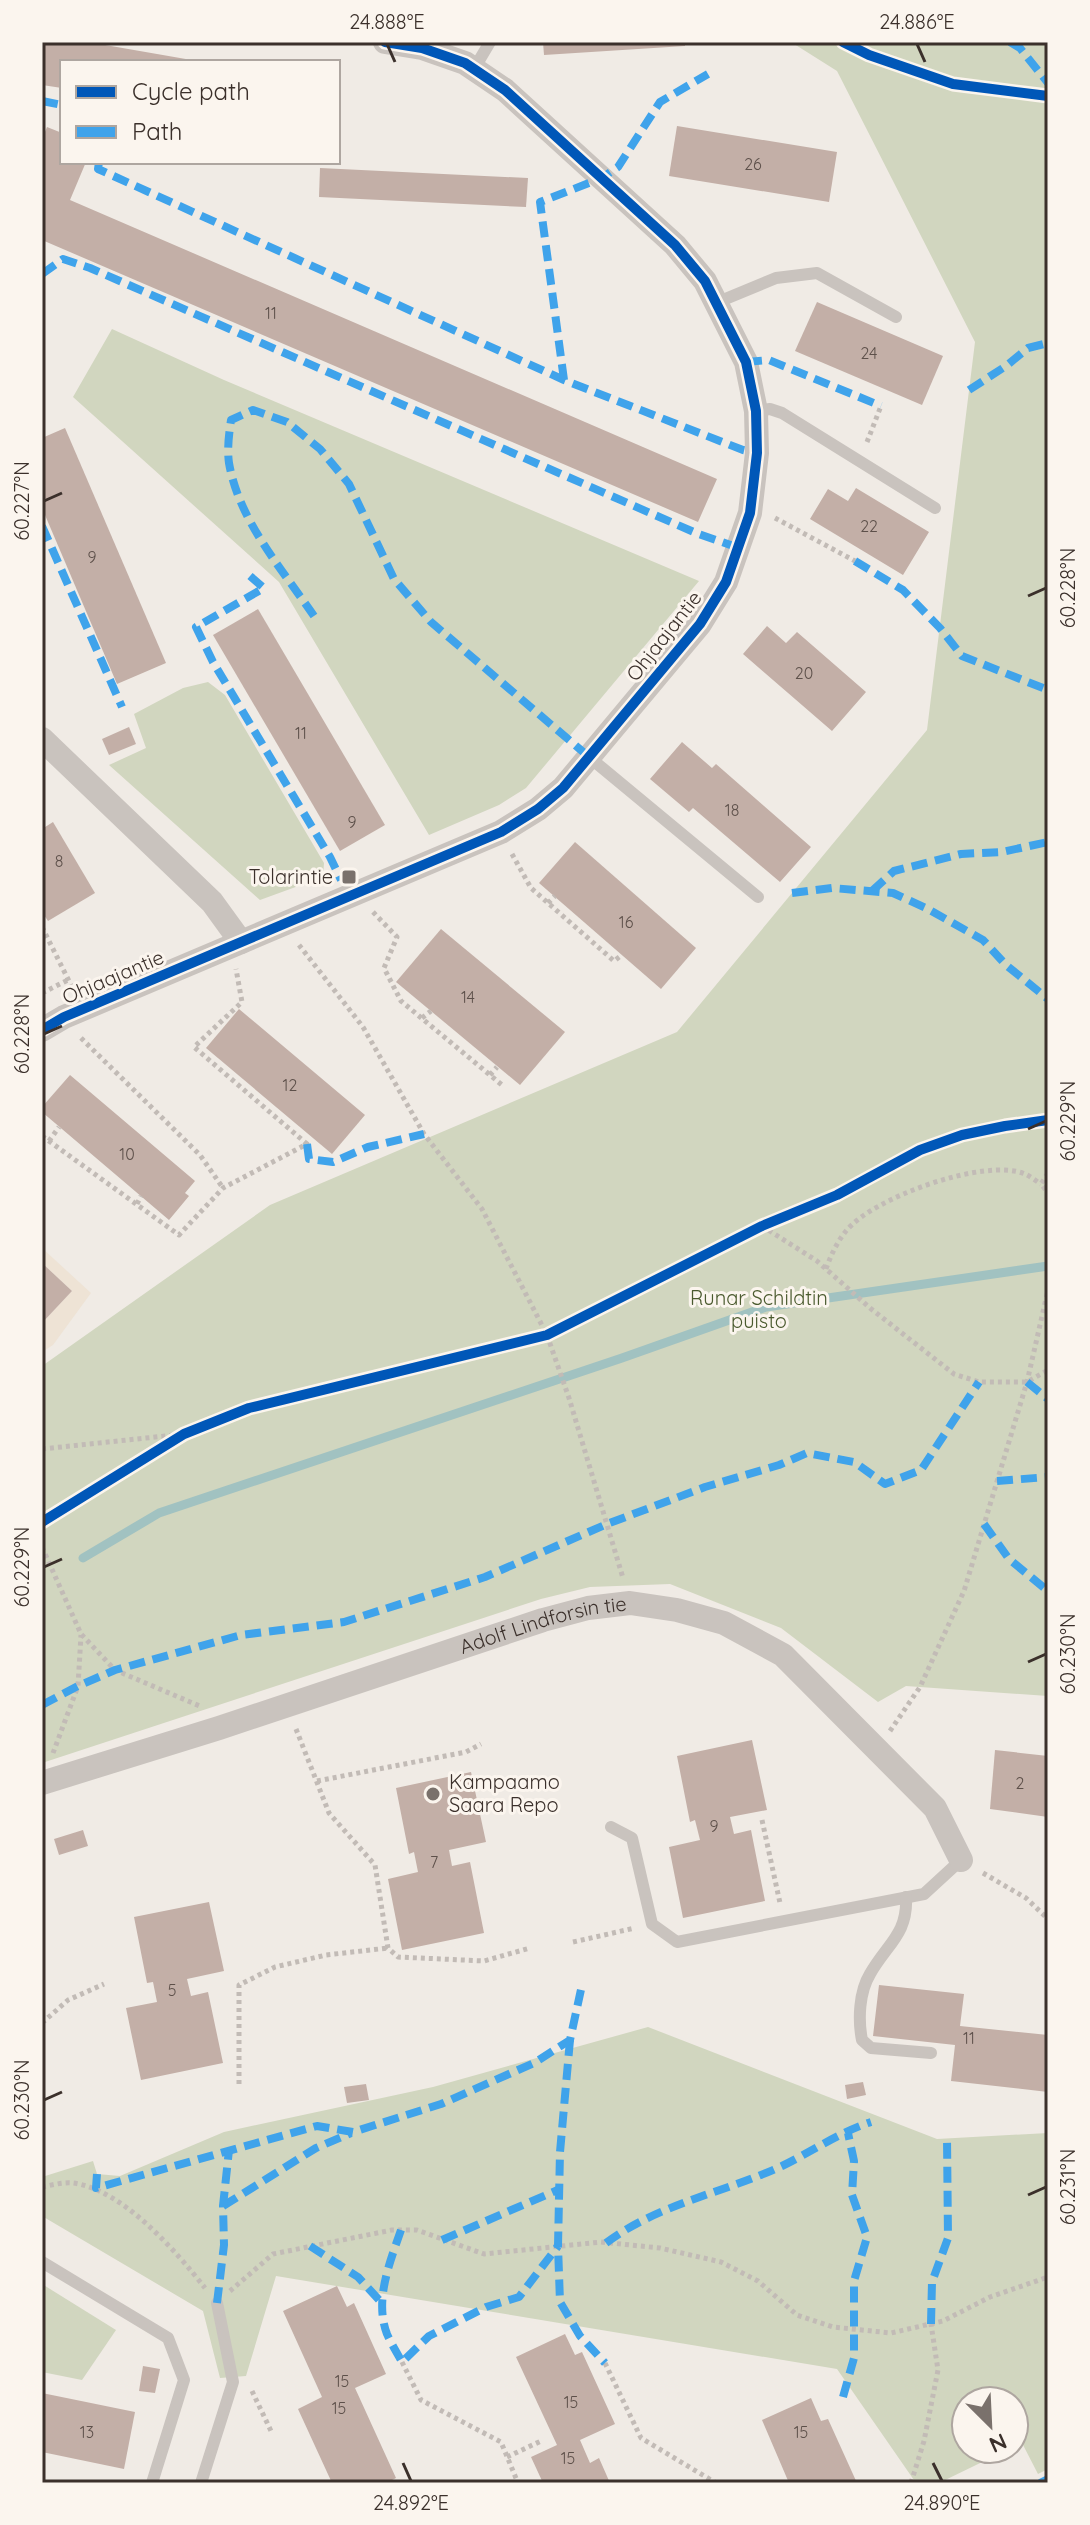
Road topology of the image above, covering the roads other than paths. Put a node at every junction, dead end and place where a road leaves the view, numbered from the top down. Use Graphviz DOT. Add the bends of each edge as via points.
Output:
graph roads {
  1 [pos="385,42"];
  2 [pos="490,42"];
  3 [pos="474,69"];
  4 [pos="718,302"];
  5 [pos="896,317"];
  6 [pos="756,411"];
  7 [pos="935,508"];
  8 [pos="42,739"];
  9 [pos="589,757"];
  10 [pos="758,897"];
  11 [pos="238,952"];
  12 [pos="42,1030"];
  13 [pos="43,1782"];
  14 [pos="611,1827"];
  15 [pos="961,1860"];
  16 [pos="906,1897"];
  17 [pos="931,2053"];
  18 [pos="42,2262"];
  19 [pos="217,2303"];
  20 [pos="152,2483"];
  21 [pos="201,2483"];
  1 -- 3 [label="street, Ohjaajantie" via="422,48"];
  2 -- 3 [label="lane"];
  3 -- 4 [label="street, Ohjaajantie" via="505,90 675,245"];
  4 -- 5 [label="lane" via="776,278 817,273"];
  4 -- 6 [label="street, Ohjaajantie" via="746,362"];
  6 -- 7 [label="lane" via="782,413"];
  6 -- 9 [label="street, Ohjaajantie" via="750,513 726,582 700,624"];
  8 -- 11 [label="street" via="212,902"];
  9 -- 10 [label="lane"];
  9 -- 11 [label="street, Ohjaajantie" via="563,788 501,832"];
  11 -- 12 [label="street, Ohjaajantie"];
  13 -- 15 [label="street, Adolf Lindforsin tie" via="543,1620 630,1603 724,1623 783,1655 935,1808"];
  14 -- 16 [label="lane" via="632,1838 652,1924 677,1942"];
  15 -- 16 [label="lane" via="924,1894"];
  16 -- 17 [label="lane" via="902,1927 868,1977 858,2020 862,2040 871,2048"];
  18 -- 20 [label="lane" via="168,2338 184,2380"];
  19 -- 21 [label="lane" via="233,2382"];
}
